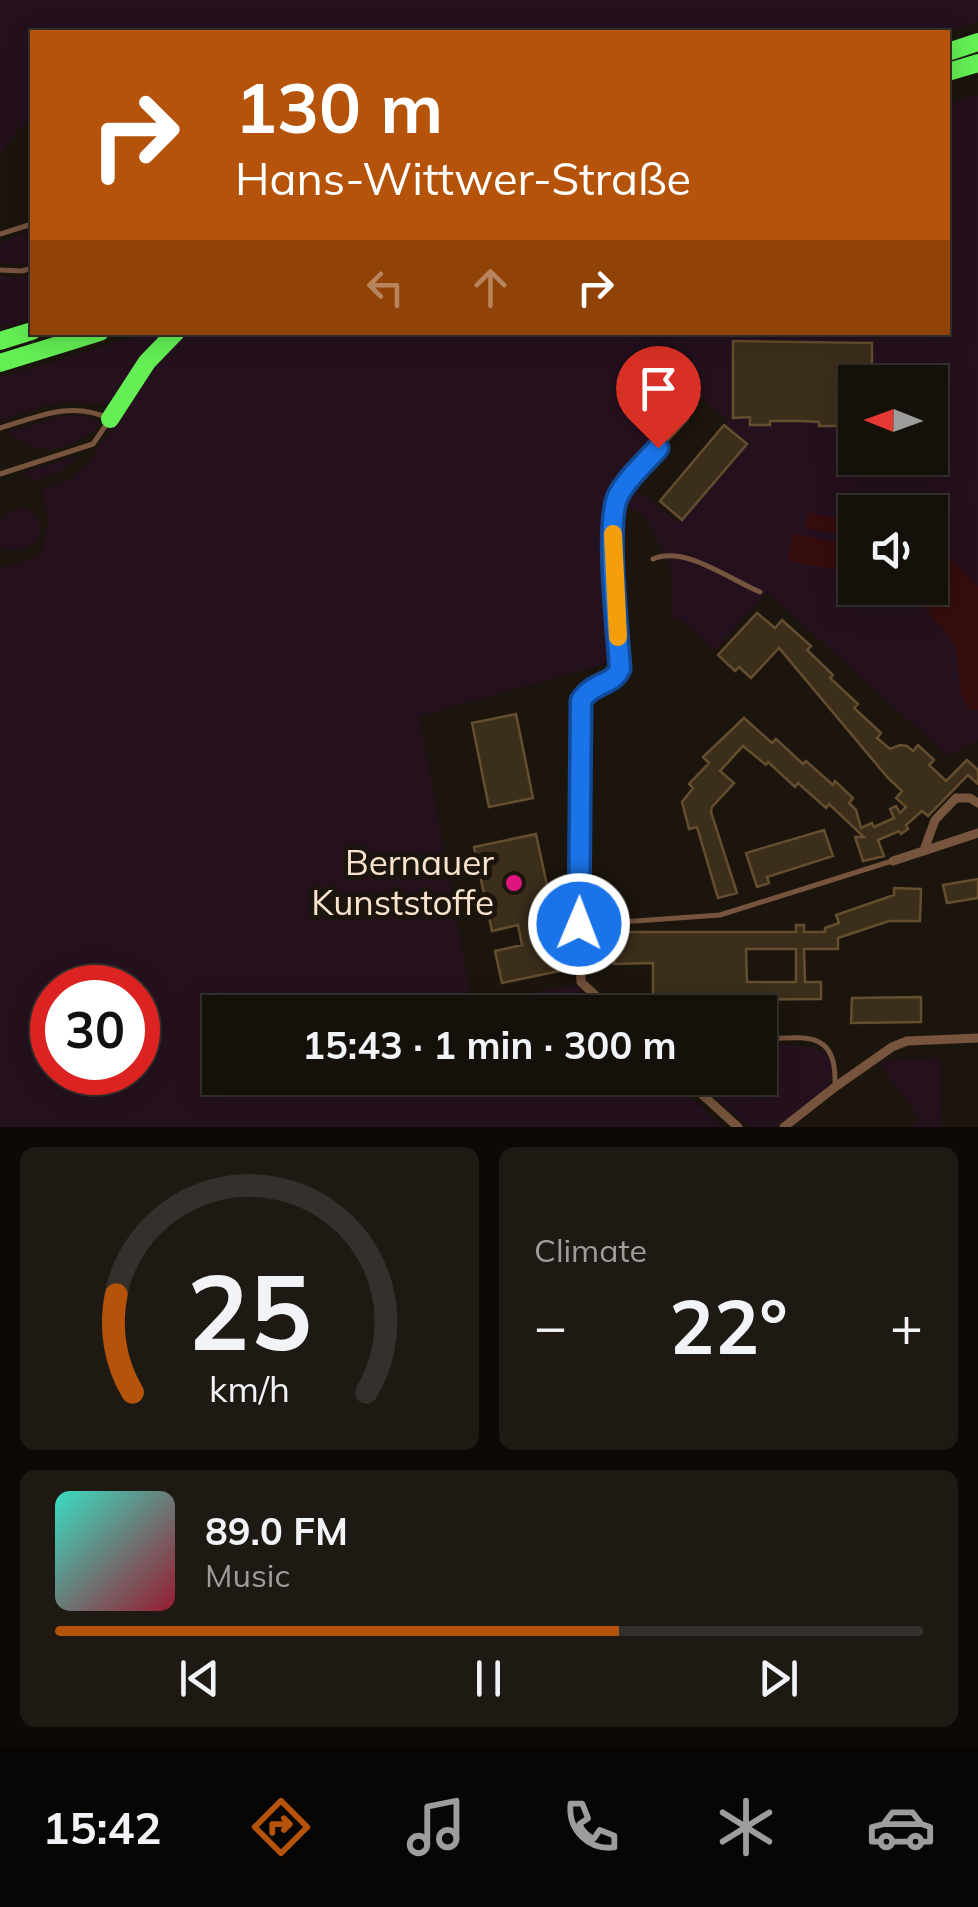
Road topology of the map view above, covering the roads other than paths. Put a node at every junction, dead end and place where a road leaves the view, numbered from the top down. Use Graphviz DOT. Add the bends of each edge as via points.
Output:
graph roads {
  1 [pos="978,42"];
  2 [pos="950,51"];
  3 [pos="978,63"];
  4 [pos="950,71"];
  5 [pos="30,225"];
  6 [pos="0,234"];
  7 [pos="30,269"];
  8 [pos="0,270"];
  9 [pos="30,332"];
  10 [pos="90,335"];
  11 [pos="173,335"];
  12 [pos="0,341"];
  13 [pos="0,363"];
  14 [pos="685,417"];
  15 [pos="110,419"];
  16 [pos="0,428"];
  17 [pos="0,474"];
  18 [pos="652,559"];
  19 [pos="760,592"];
  20 [pos="978,803"];
  21 [pos="978,833"];
  22 [pos="924,850"];
  23 [pos="894,861"];
  24 [pos="579,924"];
  25 [pos="595,995"];
  26 [pos="978,1038"];
  27 [pos="777,1039"];
  28 [pos="834,1088"];
  29 [pos="703,1095"];
  30 [pos="738,1127"];
  31 [pos="784,1127"];
  1 -- 2 [label="highway"];
  3 -- 4 [label="highway"];
  5 -- 6 [label="lane"];
  7 -- 8 [label="lane"];
  9 -- 12 [label="highway"];
  10 -- 13 [label="highway"];
  11 -- 15 [label="highway"];
  14 -- 24 [label="street" via="615,503 620,669 581,701"];
  15 -- 16 [label="lane" via="76,408"];
  15 -- 17 [label="lane" via="94,444"];
  18 -- 19 [label="lane" via="680,556"];
  20 -- 22 [label="street" via="956,798 935,820"];
  21 -- 22 [label="street"];
  22 -- 23 [label="street"];
  23 -- 24 [label="lane" via="720,915"];
  24 -- 25 [label="street" via="581,982"];
  26 -- 28 [label="street" via="907,1041"];
  27 -- 28 [label="lane" via="828,1048"];
  28 -- 31 [label="street"];
  29 -- 30 [label="street"];
}
